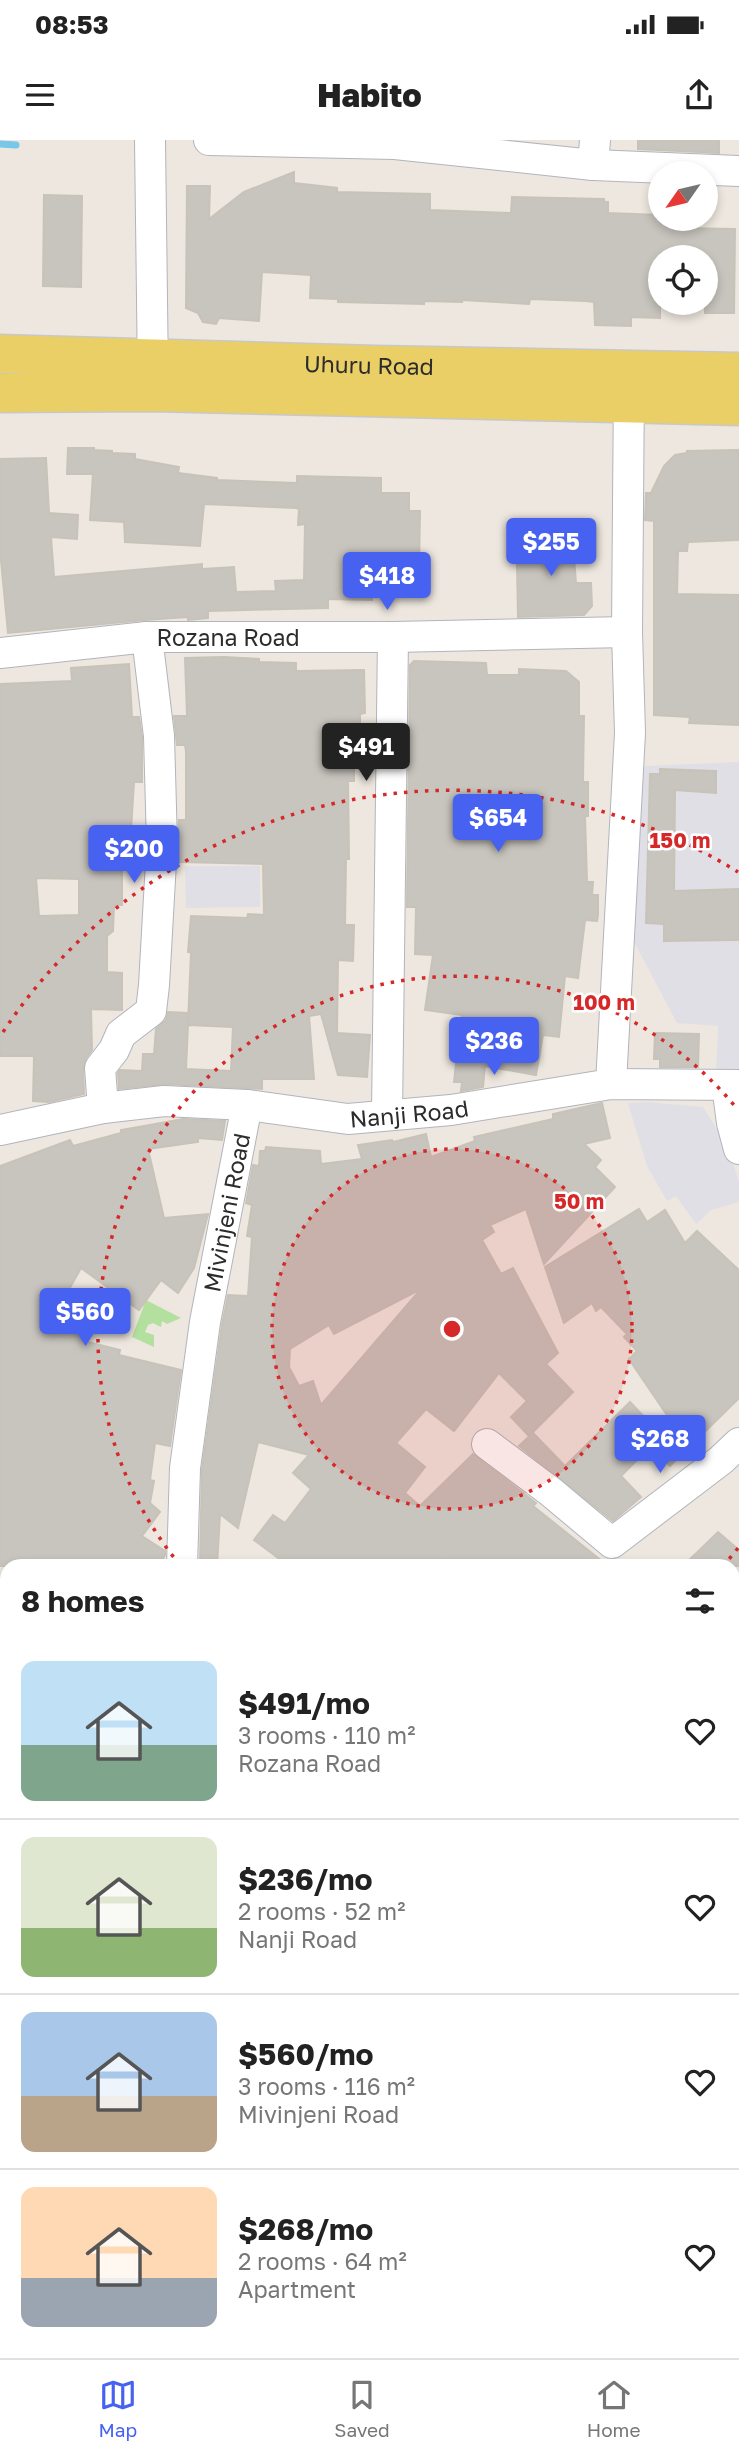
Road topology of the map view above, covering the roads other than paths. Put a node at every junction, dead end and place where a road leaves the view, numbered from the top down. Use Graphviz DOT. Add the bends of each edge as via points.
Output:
graph roads {
  1 [pos="150,140"];
  2 [pos="209,140"];
  3 [pos="395,142"];
  4 [pos="594,153"];
  5 [pos="739,171"];
  6 [pos="0,354"];
  7 [pos="739,372"];
  8 [pos="153,375"];
  9 [pos="629,388"];
  10 [pos="0,393"];
  11 [pos="739,406"];
  12 [pos="627,632"];
  13 [pos="147,637"];
  14 [pos="393,637"];
  15 [pos="0,653"];
  16 [pos="611,1084"];
  17 [pos="733,1085"];
  18 [pos="247,1105"];
  19 [pos="103,1108"];
  20 [pos="387,1115"];
  21 [pos="0,1130"];
  22 [pos="739,1149"];
  23 [pos="739,1443"];
  24 [pos="487,1444"];
  25 [pos="182,1559"];
  1 -- 8 [label="street"];
  2 -- 3 [label="street"];
  3 -- 4 [label="street"];
  4 -- 5 [label="street"];
  6 -- 8 [label="main road, Uhuru Road"];
  7 -- 9 [label="main road, Uhuru Road"];
  8 -- 9 [label="main road, Uhuru Road"];
  8 -- 10 [label="main road, Uhuru Road"];
  9 -- 11 [label="main road, Uhuru Road"];
  9 -- 12 [label="street"];
  12 -- 14 [label="street, Rozana Road"];
  12 -- 16 [label="street" via="630,733"];
  13 -- 14 [label="street, Rozana Road"];
  13 -- 15 [label="street, Rozana Road"];
  13 -- 19 [label="street" via="159,736 161,830 154,985 151,1011 121,1034 100,1068"];
  14 -- 20 [label="street"];
  16 -- 17 [label="street, Nanji Road"];
  16 -- 20 [label="street, Nanji Road" via="451,1110"];
  17 -- 22 [label="street"];
  18 -- 19 [label="street, Mivinjeni Road" via="164,1101"];
  18 -- 20 [label="street, Nanji Road" via="348,1119"];
  18 -- 25 [label="street, Mivinjeni Road" via="203,1335 185,1468"];
  19 -- 21 [label="street, Mivinjeni Road"];
  23 -- 24 [label="street" via="612,1543"];
}
